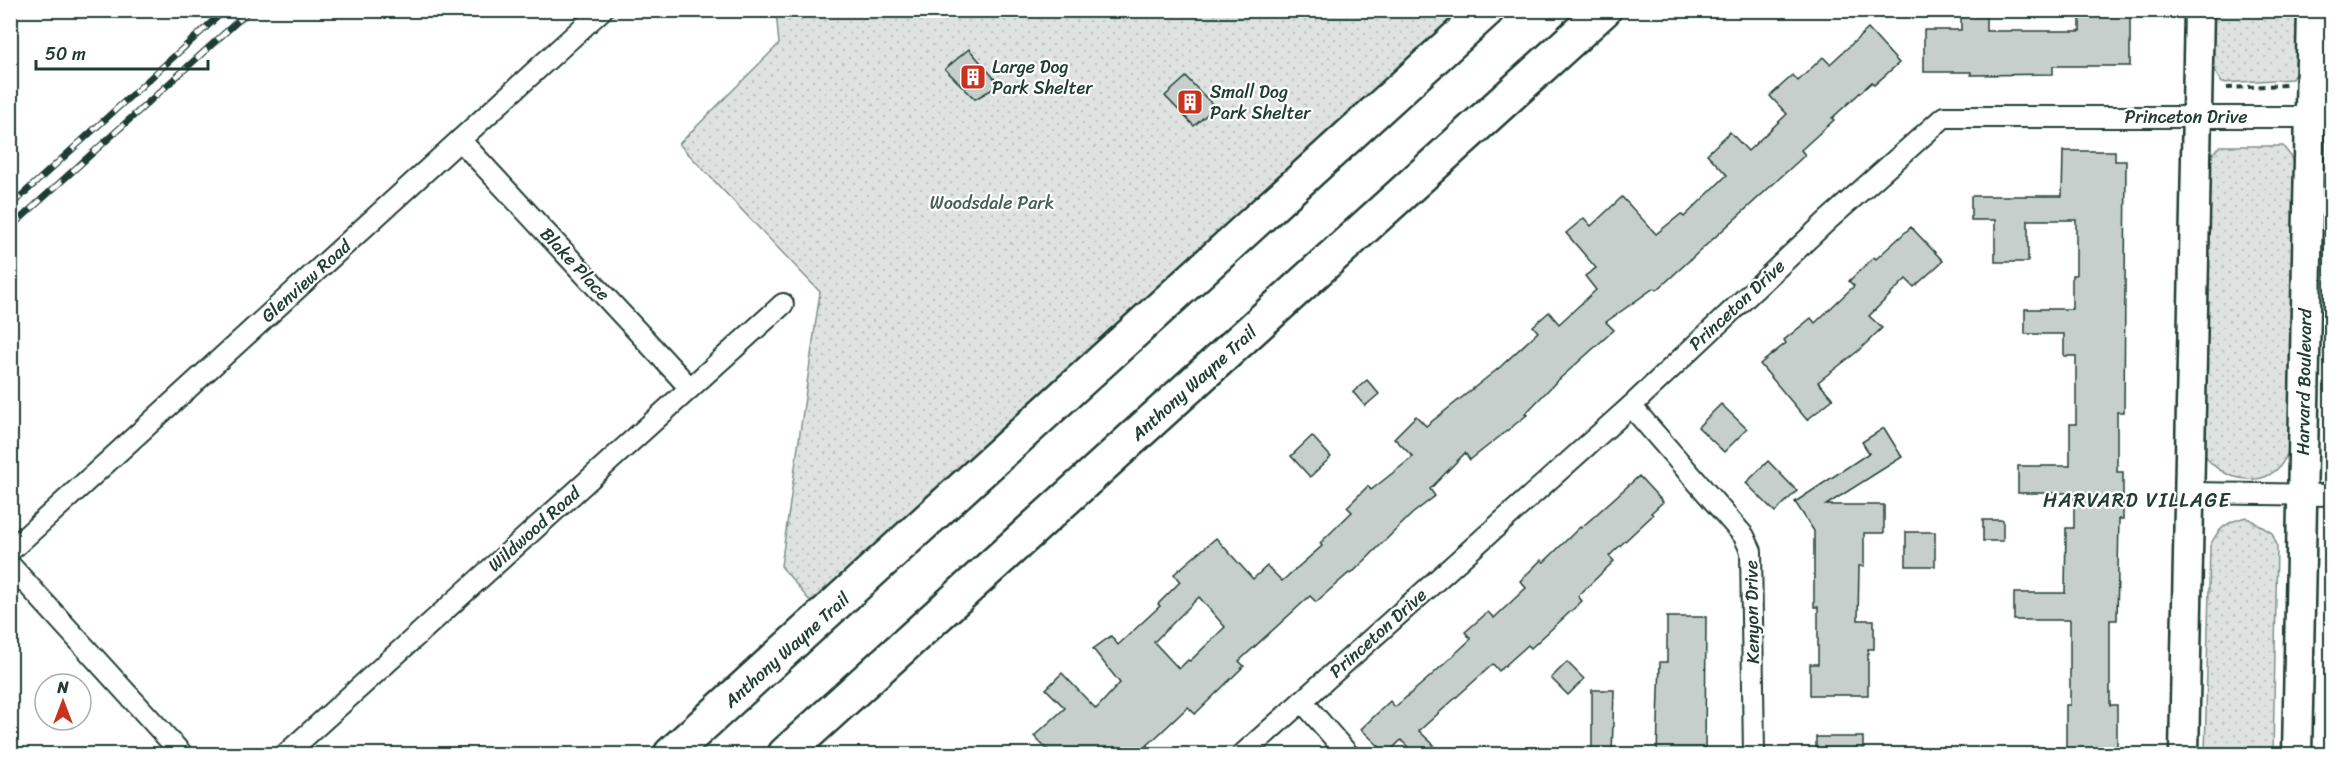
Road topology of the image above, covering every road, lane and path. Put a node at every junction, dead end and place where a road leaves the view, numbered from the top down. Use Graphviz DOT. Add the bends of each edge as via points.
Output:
graph roads {
  1 [pos="602,10"];
  2 [pos="1487,10"];
  3 [pos="1604,10"];
  4 [pos="2199,10"];
  5 [pos="2312,10"];
  6 [pos="2287,86"];
  7 [pos="2228,88"];
  8 [pos="2196,117"];
  9 [pos="2320,117"];
  10 [pos="460,140"];
  11 [pos="783,304"];
  12 [pos="690,388"];
  13 [pos="1631,406"];
  14 [pos="2189,493"];
  15 [pos="2302,494"];
  16 [pos="2331,495"];
  17 [pos="10,551"];
  18 [pos="10,565"];
  19 [pos="1302,701"];
  20 [pos="672,753"];
  21 [pos="182,754"];
  22 [pos="286,754"];
  23 [pos="785,754"];
  24 [pos="1243,754"];
  25 [pos="1348,754"];
  26 [pos="1754,754"];
  27 [pos="2184,754"];
  28 [pos="2297,754"];
  1 -- 10 [label="street, Glenview Road"];
  2 -- 20 [label="highway, Anthony Wayne Trail"];
  3 -- 23 [label="highway, Anthony Wayne Trail"];
  4 -- 8 [label="street"];
  5 -- 9 [label="street, Harvard Boulevard"];
  6 -- 7 [label="path"];
  8 -- 9 [label="street, Princeton Drive"];
  8 -- 13 [label="street, Princeton Drive" via="1944,117 1828,220"];
  8 -- 14 [label="street"];
  9 -- 15 [label="street, Harvard Boulevard"];
  10 -- 12 [label="street, Blake Place"];
  10 -- 17 [label="street, Glenview Road"];
  11 -- 12 [label="street, Wildwood Road"];
  12 -- 22 [label="street, Wildwood Road"];
  13 -- 19 [label="street, Princeton Drive"];
  13 -- 26 [label="street, Kenyon Drive" via="1744,536 1751,551"];
  14 -- 15 [label="street"];
  14 -- 27 [label="street"];
  15 -- 16 [label="street"];
  15 -- 28 [label="street, Harvard Boulevard"];
  18 -- 21 [label="street"];
  19 -- 24 [label="street, Princeton Drive"];
  19 -- 25 [label="street"];
}
